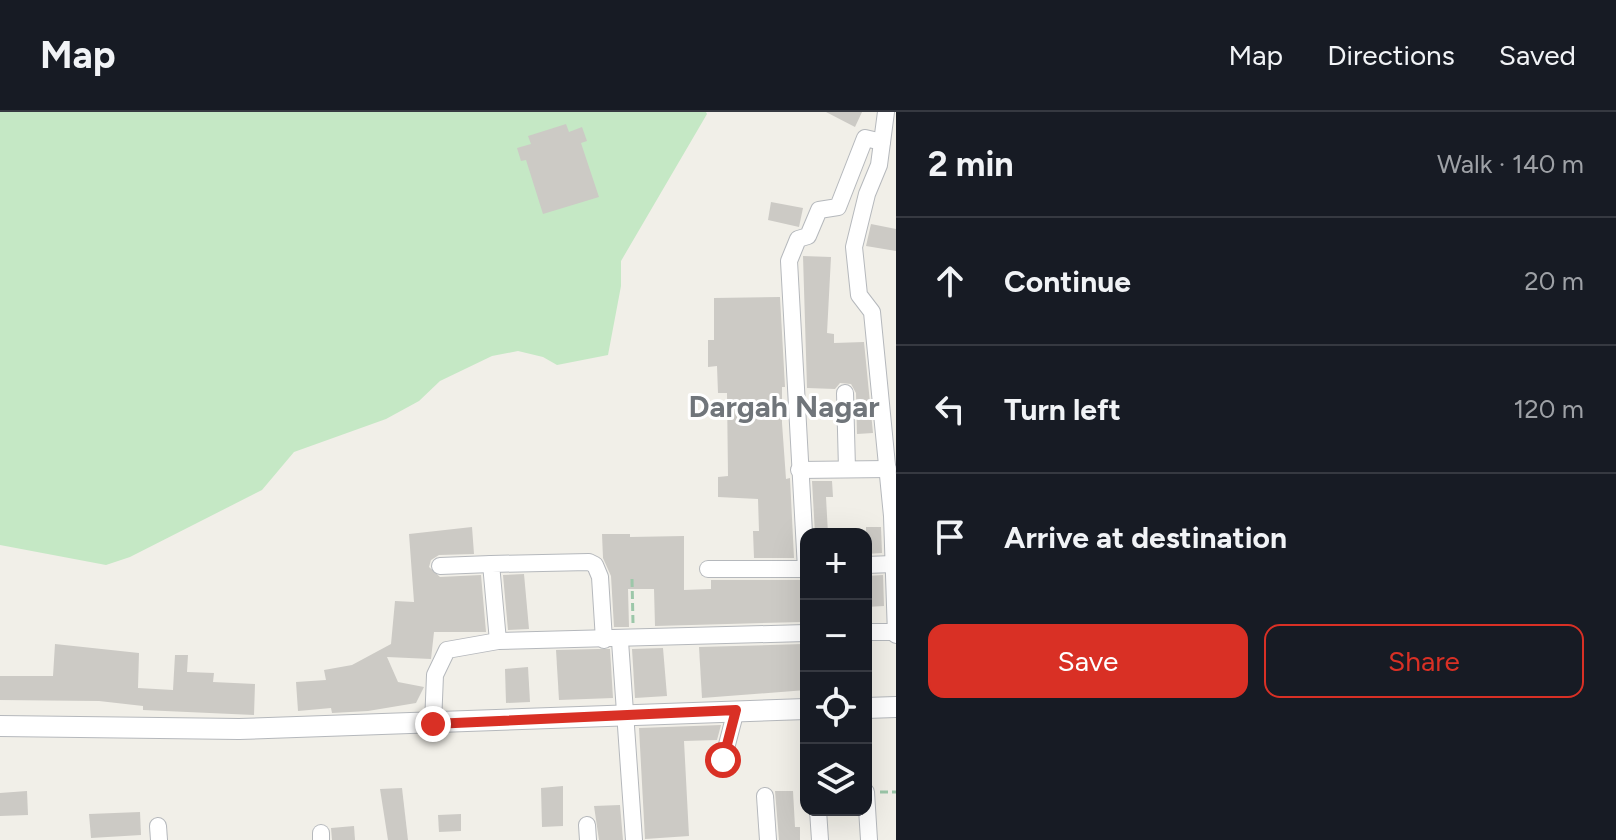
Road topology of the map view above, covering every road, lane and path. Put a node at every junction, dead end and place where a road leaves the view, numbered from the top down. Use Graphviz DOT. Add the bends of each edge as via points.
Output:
graph roads {
  1 [pos="886,112"];
  2 [pos="882,142"];
  3 [pos="845,393"];
  4 [pos="847,469"];
  5 [pos="888,469"];
  6 [pos="799,470"];
  7 [pos="894,516"];
  8 [pos="803,528"];
  9 [pos="491,564"];
  10 [pos="440,566"];
  11 [pos="872,566"];
  12 [pos="708,569"];
  13 [pos="800,569"];
  14 [pos="894,572"];
  15 [pos="632,579"];
  16 [pos="872,632"];
  17 [pos="800,633"];
  18 [pos="896,633"];
  19 [pos="619,640"];
  20 [pos="498,641"];
  21 [pos="896,707"];
  22 [pos="872,708"];
  23 [pos="800,709"];
  24 [pos="736,710"];
  25 [pos="625,714"];
  26 [pos="433,724"];
  27 [pos="0,726"];
  28 [pos="723,760"];
  29 [pos="765,796"];
  30 [pos="818,816"];
  31 [pos="868,816"];
  32 [pos="634,840"];
  33 [pos="768,840"];
  34 [pos="820,840"];
  35 [pos="869,840"];
  1 -- 2 [label="street"];
  2 -- 5 [label="street" via="854,247 859,295 872,312"];
  2 -- 6 [label="street" via="865,138 838,207 819,210 789,261"];
  3 -- 4 [label="street"];
  4 -- 5 [label="street"];
  4 -- 6 [label="street"];
  5 -- 7 [label="street"];
  6 -- 8 [label="street"];
  7 -- 14 [label="street"];
  9 -- 10 [label="street"];
  9 -- 19 [label="street" via="595,565"];
  9 -- 20 [label="street"];
  11 -- 14 [label="street"];
  12 -- 13 [label="street"];
  14 -- 18 [label="street"];
  15 -- 19 [label="path"];
  16 -- 18 [label="street"];
  17 -- 19 [label="street"];
  19 -- 20 [label="street"];
  19 -- 25 [label="street"];
  20 -- 26 [label="street" via="447,650 435,675"];
  21 -- 22 [label="street"];
  23 -- 24 [label="street"];
  24 -- 25 [label="street"];
  24 -- 28 [label="street"];
  25 -- 26 [label="street"];
  25 -- 32 [label="street"];
  26 -- 27 [label="street" via="239,729"];
  29 -- 33 [label="street"];
  30 -- 34 [label="street"];
  31 -- 35 [label="street"];
}
